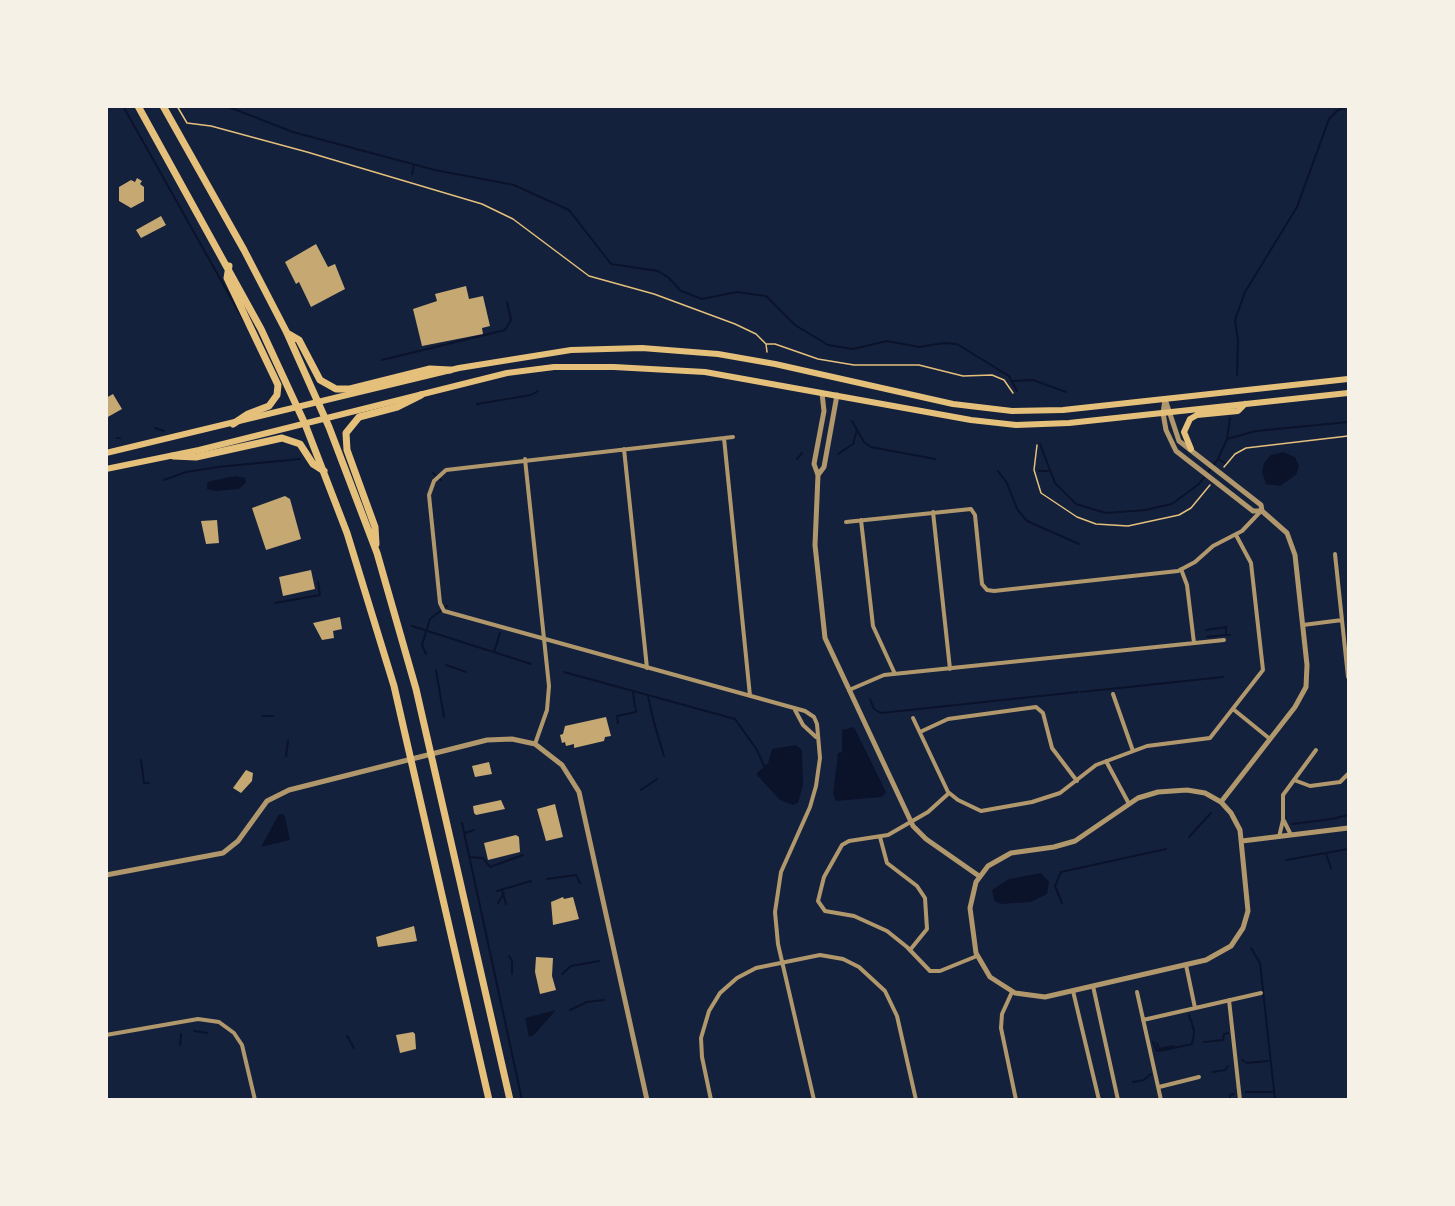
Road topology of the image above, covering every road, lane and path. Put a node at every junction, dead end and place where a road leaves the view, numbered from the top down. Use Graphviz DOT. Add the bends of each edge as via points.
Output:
graph roads {
  1 [pos="138,106"];
  2 [pos="163,106"];
  3 [pos="177,106"];
  4 [pos="229,266"];
  5 [pos="287,333"];
  6 [pos="766,344"];
  7 [pos="767,352"];
  8 [pos="450,370"];
  9 [pos="1348,379"];
  10 [pos="822,393"];
  11 [pos="1013,393"];
  12 [pos="1348,393"];
  13 [pos="421,395"];
  14 [pos="837,395"];
  15 [pos="1165,399"];
  16 [pos="319,402"];
  17 [pos="1245,404"];
  18 [pos="298,407"];
  19 [pos="1171,412"];
  20 [pos="1163,413"];
  21 [pos="326,418"];
  22 [pos="233,424"];
  23 [pos="305,424"];
  24 [pos="1348,436"];
  25 [pos="733,437"];
  26 [pos="724,438"];
  27 [pos="1037,445"];
  28 [pos="624,448"];
  29 [pos="1191,449"];
  30 [pos="106,453"];
  31 [pos="173,456"];
  32 [pos="525,459"];
  33 [pos="106,469"];
  34 [pos="324,471"];
  35 [pos="1223,471"];
  36 [pos="818,475"];
  37 [pos="1214,483"];
  38 [pos="1262,510"];
  39 [pos="933,512"];
  40 [pos="861,520"];
  41 [pos="846,522"];
  42 [pos="1236,535"];
  43 [pos="377,553"];
  44 [pos="1335,554"];
  45 [pos="1181,569"];
  46 [pos="1342,620"];
  47 [pos="1303,625"];
  48 [pos="545,638"];
  49 [pos="1224,640"];
  50 [pos="1194,643"];
  51 [pos="647,668"];
  52 [pos="950,669"];
  53 [pos="895,674"];
  54 [pos="1348,677"];
  55 [pos="849,690"];
  56 [pos="1113,693"];
  57 [pos="750,696"];
  58 [pos="1233,709"];
  59 [pos="795,710"];
  60 [pos="913,718"];
  61 [pos="920,732"];
  62 [pos="816,737"];
  63 [pos="1271,739"];
  64 [pos="535,744"];
  65 [pos="1316,750"];
  66 [pos="1133,751"];
  67 [pos="431,753"];
  68 [pos="411,759"];
  69 [pos="1106,761"];
  70 [pos="1347,778"];
  71 [pos="1294,780"];
  72 [pos="1077,781"];
  73 [pos="949,793"];
  74 [pos="1128,802"];
  75 [pos="1221,802"];
  76 [pos="1283,820"];
  77 [pos="911,822"];
  78 [pos="1348,828"];
  79 [pos="1292,836"];
  80 [pos="880,837"];
  81 [pos="1279,838"];
  82 [pos="1242,841"];
  83 [pos="106,875"];
  84 [pos="979,876"];
  85 [pos="910,950"];
  86 [pos="977,956"];
  87 [pos="782,962"];
  88 [pos="1186,965"];
  89 [pos="1092,986"];
  90 [pos="1073,991"];
  91 [pos="1012,992"];
  92 [pos="1137,992"];
  93 [pos="1261,993"];
  94 [pos="1229,1000"];
  95 [pos="1195,1008"];
  96 [pos="1143,1020"];
  97 [pos="106,1035"];
  98 [pos="1199,1077"];
  99 [pos="1159,1087"];
  100 [pos="255,1100"];
  101 [pos="489,1100"];
  102 [pos="510,1100"];
  103 [pos="647,1100"];
  104 [pos="711,1100"];
  105 [pos="813,1100"];
  106 [pos="916,1100"];
  107 [pos="1016,1100"];
  108 [pos="1099,1100"];
  109 [pos="1118,1100"];
  110 [pos="1161,1100"];
  111 [pos="1240,1100"];
  1 -- 4 [label="highway"];
  2 -- 5 [label="highway"];
  3 -- 6 [label="path" via="187,123 307,152 482,204 515,220 592,278 654,294 732,323 754,332"];
  4 -- 18 [label="highway"];
  4 -- 22 [label="highway" via="227,279 278,385 268,407"];
  5 -- 8 [label="highway" via="299,340 320,380 336,389 430,369"];
  5 -- 16 [label="highway"];
  6 -- 7 [label="path"];
  6 -- 11 [label="path" via="847,364 919,365 965,376 995,375"];
  8 -- 15 [label="main road" via="571,350 642,348 756,360 990,410 1044,411"];
  8 -- 16 [label="main road"];
  9 -- 15 [label="main road"];
  10 -- 13 [label="main road" via="705,372 576,366 512,372"];
  10 -- 14 [label="main road"];
  10 -- 36 [label="street" via="824,412 814,464"];
  12 -- 17 [label="main road"];
  13 -- 21 [label="main road"];
  13 -- 43 [label="highway" via="397,407 359,417 346,433 347,450 375,526"];
  14 -- 20 [label="main road" via="1004,424 1050,424"];
  14 -- 36 [label="street" via="824,467"];
  15 -- 19 [label="street"];
  15 -- 20 [label="street"];
  16 -- 18 [label="main road"];
  16 -- 21 [label="highway"];
  17 -- 19 [label="main road"];
  17 -- 29 [label="main road" via="1238,411 1188,420 1184,432"];
  18 -- 22 [label="main road"];
  18 -- 23 [label="highway"];
  19 -- 20 [label="main road"];
  19 -- 29 [label="street" via="1178,439"];
  20 -- 37 [label="street" via="1171,443"];
  21 -- 23 [label="main road"];
  21 -- 43 [label="highway"];
  22 -- 30 [label="main road"];
  23 -- 31 [label="main road"];
  23 -- 34 [label="highway"];
  24 -- 35 [label="path" via="1246,448 1237,452"];
  25 -- 26 [label="street"];
  26 -- 28 [label="street"];
  26 -- 57 [label="street"];
  27 -- 37 [label="path" via="1034,470 1041,493 1053,504 1092,523 1124,526 1176,516 1191,508"];
  28 -- 32 [label="street"];
  28 -- 51 [label="street"];
  29 -- 35 [label="street"];
  31 -- 33 [label="main road"];
  31 -- 34 [label="highway" via="196,457 282,438 300,444 313,464"];
  32 -- 48 [label="street"];
  32 -- 48 [label="street" via="452,467 437,477 429,498 442,610"];
  34 -- 68 [label="highway" via="372,608"];
  35 -- 38 [label="street"];
  36 -- 55 [label="street" via="815,554 822,627"];
  37 -- 38 [label="street" via="1253,511"];
  38 -- 42 [label="street"];
  38 -- 47 [label="street" via="1283,527 1292,541"];
  39 -- 40 [label="street"];
  39 -- 45 [label="street" via="973,510 982,582 989,591"];
  39 -- 52 [label="street"];
  40 -- 41 [label="street"];
  40 -- 53 [label="street" via="873,626"];
  42 -- 45 [label="street"];
  42 -- 58 [label="street" via="1252,567 1263,670"];
  43 -- 67 [label="highway"];
  44 -- 46 [label="street"];
  45 -- 50 [label="street" via="1187,582"];
  46 -- 47 [label="street"];
  46 -- 54 [label="street"];
  47 -- 63 [label="street" via="1306,687"];
  48 -- 51 [label="street"];
  48 -- 64 [label="street" via="549,701"];
  49 -- 50 [label="street"];
  50 -- 52 [label="street"];
  51 -- 57 [label="street"];
  52 -- 53 [label="street"];
  53 -- 55 [label="street" via="877,677"];
  55 -- 77 [label="street"];
  56 -- 66 [label="street"];
  57 -- 59 [label="street"];
  58 -- 63 [label="street"];
  58 -- 66 [label="street" via="1208,738"];
  59 -- 62 [label="street"];
  59 -- 62 [label="street" via="814,717"];
  60 -- 61 [label="street"];
  61 -- 72 [label="street" via="946,720 1036,707 1043,713 1053,750"];
  61 -- 73 [label="street"];
  62 -- 87 [label="street" via="820,762 813,797 784,865 776,895 775,927"];
  63 -- 75 [label="street"];
  64 -- 67 [label="street" via="499,738"];
  64 -- 103 [label="street" via="560,762 579,792"];
  65 -- 71 [label="street"];
  66 -- 69 [label="street"];
  67 -- 68 [label="street"];
  67 -- 102 [label="highway"];
  68 -- 83 [label="street" via="277,795 265,804 236,843 217,856"];
  68 -- 101 [label="highway"];
  69 -- 72 [label="street"];
  69 -- 74 [label="street"];
  70 -- 71 [label="street" via="1310,786"];
  71 -- 76 [label="street" via="1282,797"];
  72 -- 73 [label="street" via="1062,792 1035,801 984,811"];
  73 -- 77 [label="street" via="934,809"];
  74 -- 75 [label="street" via="1154,793 1184,790 1200,792"];
  74 -- 84 [label="street" via="1080,839 1004,855"];
  75 -- 82 [label="street" via="1235,818"];
  76 -- 79 [label="street"];
  76 -- 81 [label="street"];
  77 -- 80 [label="street"];
  77 -- 84 [label="street" via="926,839"];
  78 -- 79 [label="street"];
  79 -- 81 [label="street"];
  80 -- 85 [label="street" via="886,863 917,886 926,898 927,929"];
  80 -- 85 [label="street" via="851,840 840,847 823,880 818,903 825,911 854,916 878,926"];
  81 -- 82 [label="street"];
  82 -- 88 [label="street" via="1248,903 1244,928 1222,954"];
  84 -- 86 [label="street" via="970,903"];
  85 -- 86 [label="street" via="925,969 933,972"];
  86 -- 91 [label="street" via="990,977"];
  87 -- 104 [label="street" via="756,968 737,978 720,993 709,1011 701,1045"];
  87 -- 105 [label="street"];
  87 -- 106 [label="street" via="809,956 832,957 854,964 874,978 895,1010"];
  88 -- 89 [label="street"];
  88 -- 95 [label="street"];
  89 -- 90 [label="street"];
  89 -- 109 [label="street"];
  90 -- 91 [label="street" via="1039,997"];
  90 -- 108 [label="street"];
  91 -- 107 [label="street" via="1001,1025"];
  92 -- 96 [label="street"];
  93 -- 94 [label="street"];
  94 -- 95 [label="street"];
  94 -- 111 [label="street"];
  95 -- 96 [label="street"];
  96 -- 99 [label="street"];
  97 -- 100 [label="street" via="212,1019 224,1024 237,1036"];
  98 -- 99 [label="street"];
  99 -- 110 [label="street"];
}
